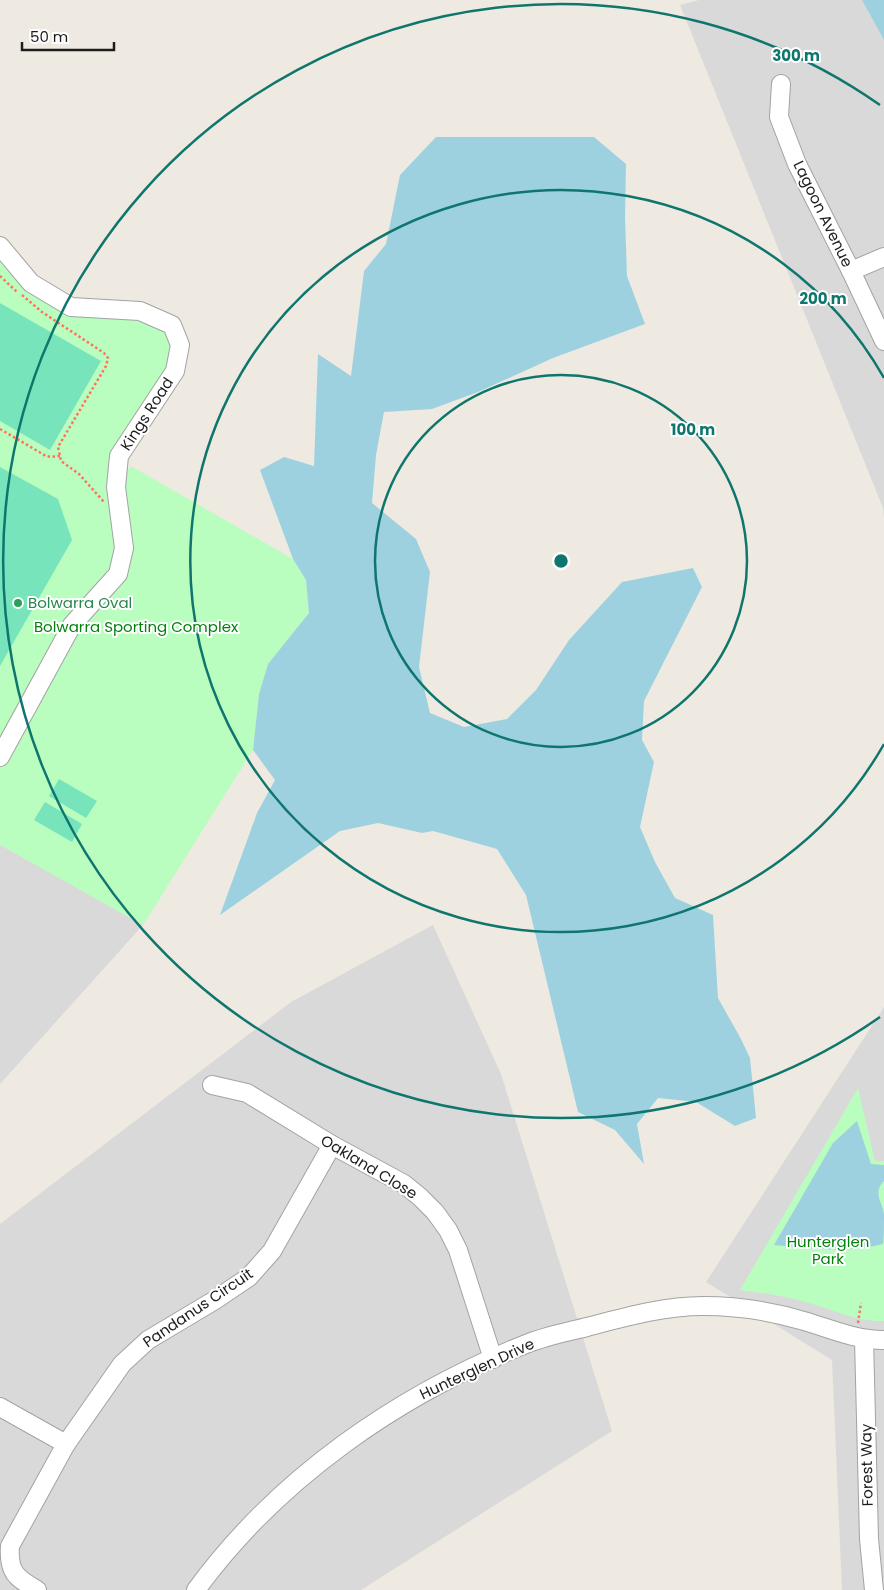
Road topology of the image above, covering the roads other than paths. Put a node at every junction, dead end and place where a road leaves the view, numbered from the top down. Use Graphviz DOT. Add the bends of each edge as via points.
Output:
graph roads {
  1 [pos="781,84"];
  2 [pos="0,246"];
  3 [pos="884,257"];
  4 [pos="851,271"];
  5 [pos="884,341"];
  6 [pos="0,757"];
  7 [pos="212,1085"];
  8 [pos="332,1145"];
  9 [pos="864,1339"];
  10 [pos="884,1340"];
  11 [pos="492,1359"];
  12 [pos="0,1407"];
  13 [pos="66,1444"];
  14 [pos="37,1590"];
  15 [pos="196,1590"];
  16 [pos="874,1590"];
  1 -- 4 [label="street, Lagoon Avenue" via="779,117 797,164"];
  2 -- 6 [label="street, Kings Road" via="31,284 71,307 140,311 172,325 180,345 175,371 119,456 116,487 124,548 118,574 72,625"];
  3 -- 4 [label="street"];
  4 -- 5 [label="street, Lagoon Avenue"];
  7 -- 8 [label="street, Oakland Close" via="247,1093"];
  8 -- 11 [label="street, Oakland Close" via="404,1184 435,1212 458,1250"];
  8 -- 13 [label="street, Pandanus Circuit" via="272,1251 249,1276 148,1340 122,1364"];
  9 -- 10 [label="street, Hunterglen Drive"];
  9 -- 11 [label="street, Hunterglen Drive" via="771,1312 702,1306 670,1308 610,1321 528,1343"];
  9 -- 16 [label="street, Forest Way" via="868,1539"];
  11 -- 15 [label="street, Hunterglen Drive" via="408,1401 321,1462 235,1542"];
  12 -- 13 [label="street"];
  13 -- 14 [label="street, Pandanus Circuit" via="10,1546 12,1570 21,1581"];
}
